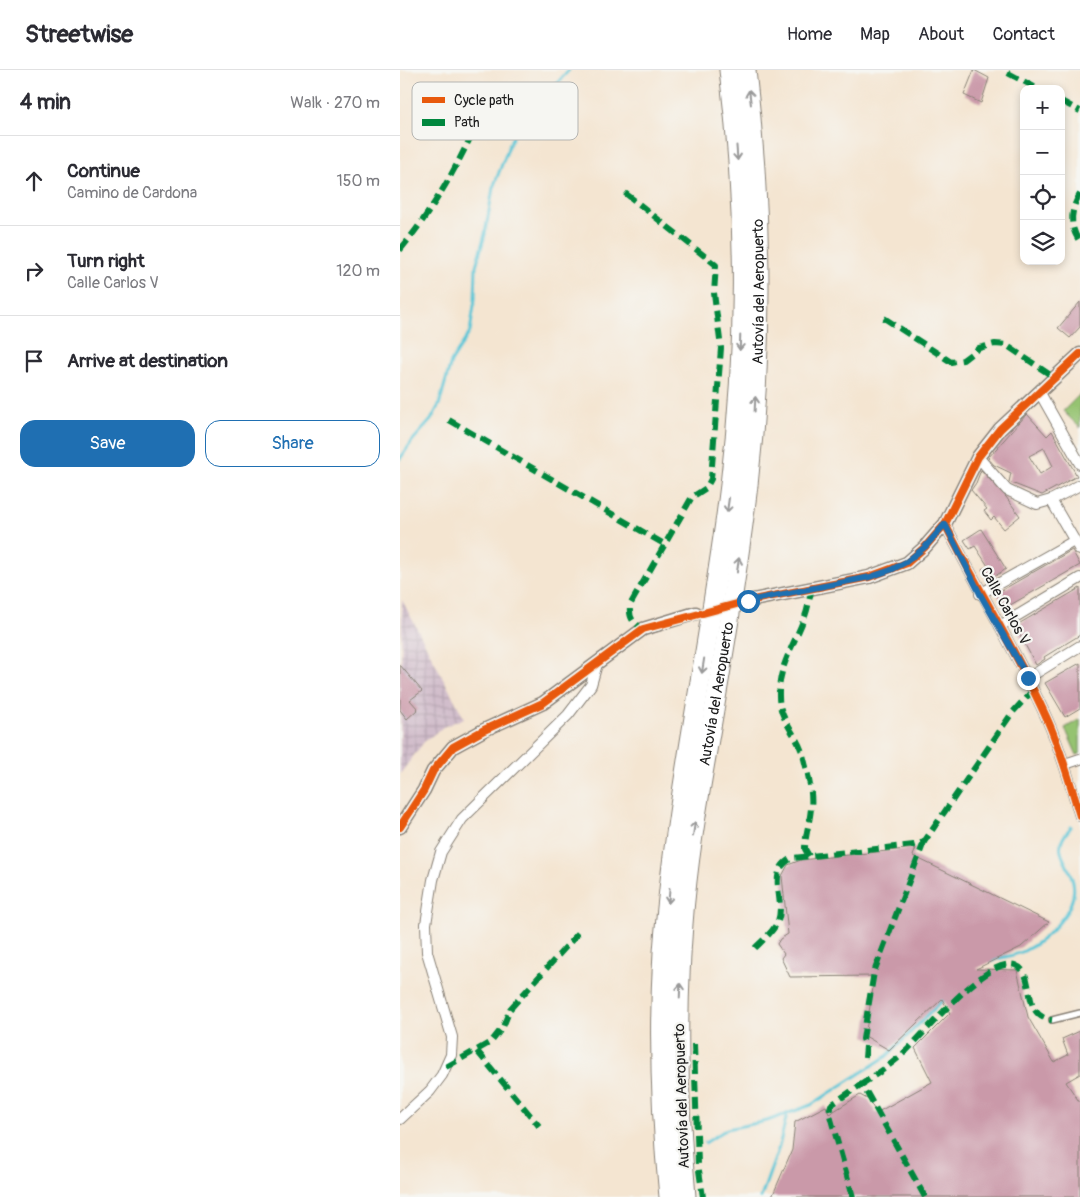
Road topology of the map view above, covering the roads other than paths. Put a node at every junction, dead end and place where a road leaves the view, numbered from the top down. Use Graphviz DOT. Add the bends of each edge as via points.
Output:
graph roads {
  1 [pos="727,70"];
  2 [pos="746,70"];
  3 [pos="1080,354"];
  4 [pos="1040,392"];
  5 [pos="978,457"];
  6 [pos="1080,464"];
  7 [pos="1080,484"];
  8 [pos="1051,500"];
  9 [pos="945,524"];
  10 [pos="1074,540"];
  11 [pos="1080,550"];
  12 [pos="1080,578"];
  13 [pos="980,594"];
  14 [pos="748,601"];
  15 [pos="696,613"];
  16 [pos="1000,626"];
  17 [pos="1080,646"];
  18 [pos="597,664"];
  19 [pos="1028,678"];
  20 [pos="1080,759"];
  21 [pos="1065,764"];
  22 [pos="1080,816"];
  23 [pos="400,828"];
  24 [pos="1080,1013"];
  25 [pos="1052,1020"];
  26 [pos="400,1119"];
  27 [pos="669,1197"];
  28 [pos="686,1197"];
  1 -- 27 [label="highway, Autovía del Aeropuerto, one-way" via="733,104 741,222 742,294 736,424 719,576 678,822 664,944 661,1070"];
  28 -- 2 [label="highway, Autovía del Aeropuerto, one-way" via="678,1058 683,922 700,788 740,547 755,410 760,313 758,196"];
  3 -- 4 [label="street"];
  4 -- 5 [label="street" via="1000,429"];
  4 -- 6 [label="street"];
  5 -- 8 [label="street" via="1006,490 1037,504"];
  5 -- 9 [label="street"];
  7 -- 8 [label="street"];
  8 -- 10 [label="street"];
  9 -- 13 [label="street, Calle Carlos V"];
  9 -- 14 [label="street" via="925,547 891,570"];
  10 -- 11 [label="street"];
  10 -- 13 [label="street"];
  12 -- 16 [label="street"];
  13 -- 16 [label="street, Calle Carlos V"];
  15 -- 18 [label="street" via="643,629"];
  16 -- 19 [label="street, Calle Carlos V"];
  17 -- 19 [label="street"];
  18 -- 23 [label="street" via="543,704 453,747 433,771"];
  18 -- 26 [label="street" via="591,685 568,715 462,819 441,852 426,924 427,952 452,1038 451,1055 430,1091"];
  19 -- 21 [label="street, Calle Carlos V"];
  20 -- 21 [label="street"];
  21 -- 22 [label="street, Calle Carlos V"];
  24 -- 25 [label="lane"];
}
